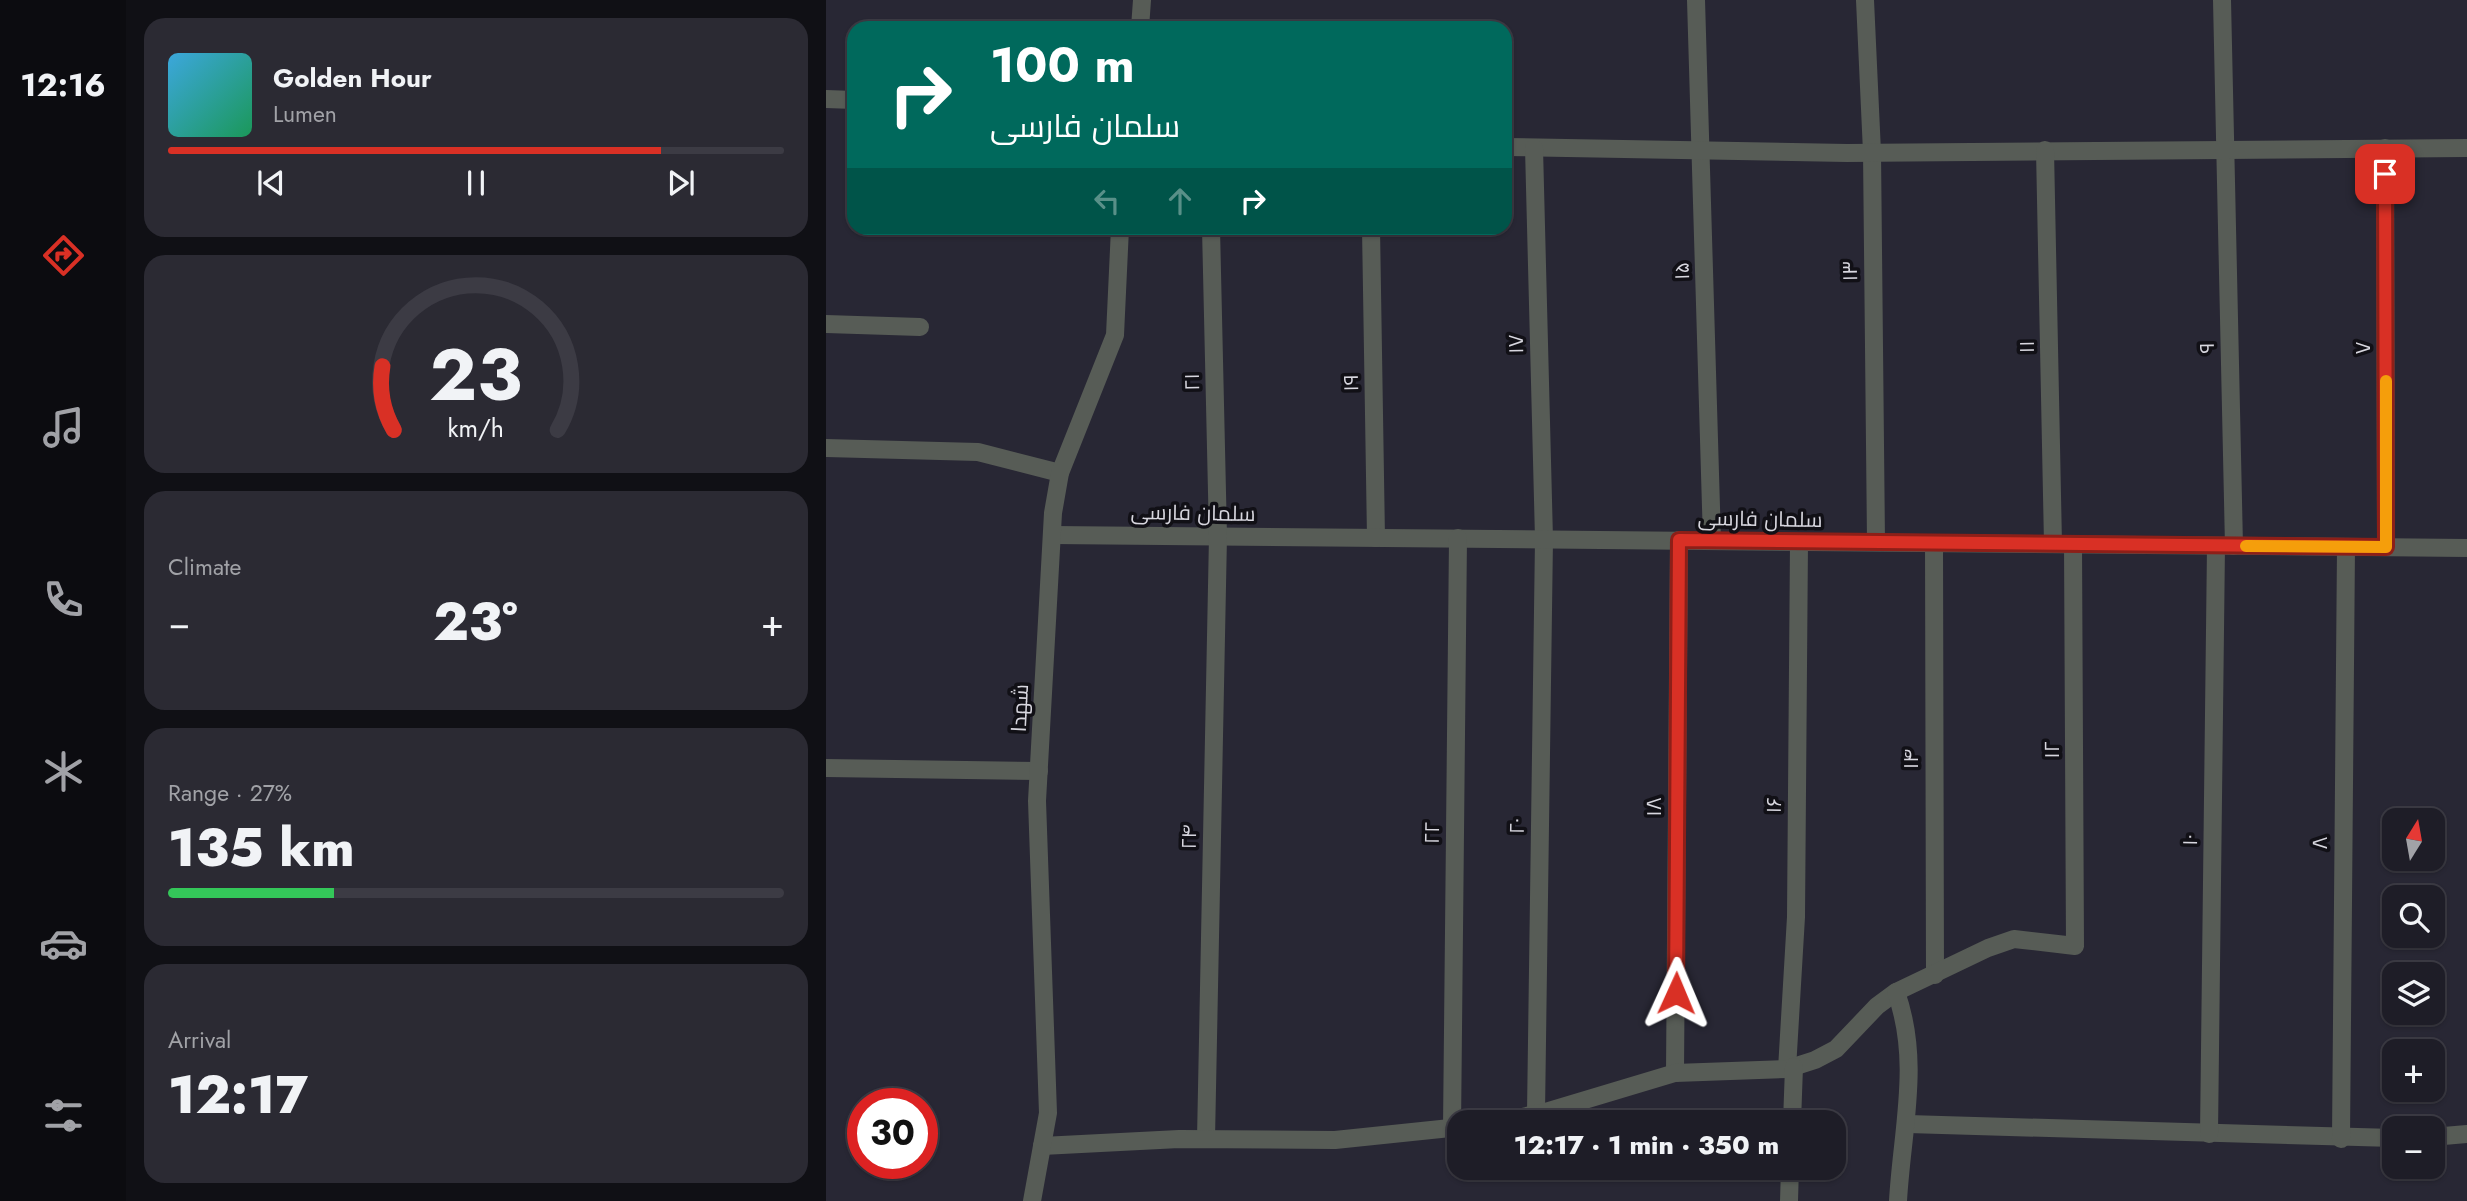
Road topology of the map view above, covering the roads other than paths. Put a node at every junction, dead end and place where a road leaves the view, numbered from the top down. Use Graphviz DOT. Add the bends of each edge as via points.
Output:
graph roads {
  1 [pos="1142,0"];
  2 [pos="1696,0"];
  3 [pos="1865,0"];
  4 [pos="2222,0"];
  5 [pos="1140,21"];
  6 [pos="826,99"];
  7 [pos="847,100"];
  8 [pos="1512,147"];
  9 [pos="1534,148"];
  10 [pos="2385,148"];
  11 [pos="2467,148"];
  12 [pos="2045,149"];
  13 [pos="2225,150"];
  14 [pos="1701,152"];
  15 [pos="1872,152"];
  16 [pos="1120,235"];
  17 [pos="1211,235"];
  18 [pos="1371,235"];
  19 [pos="826,324"];
  20 [pos="920,327"];
  21 [pos="826,448"];
  22 [pos="1060,473"];
  23 [pos="1052,535"];
  24 [pos="1218,536"];
  25 [pos="1376,538"];
  26 [pos="1458,538"];
  27 [pos="1544,539"];
  28 [pos="1679,540"];
  29 [pos="1712,541"];
  30 [pos="1799,542"];
  31 [pos="1875,542"];
  32 [pos="1934,543"];
  33 [pos="2053,544"];
  34 [pos="2073,544"];
  35 [pos="2216,546"];
  36 [pos="2234,546"];
  37 [pos="2346,547"];
  38 [pos="2386,547"];
  39 [pos="2467,548"];
  40 [pos="826,768"];
  41 [pos="1039,771"];
  42 [pos="1935,975"];
  43 [pos="1896,992"];
  44 [pos="1791,1068"];
  45 [pos="1675,1073"];
  46 [pos="1456,1110"];
  47 [pos="1536,1110"];
  48 [pos="1546,1110"];
  49 [pos="1792,1110"];
  50 [pos="1908,1124"];
  51 [pos="1447,1129"];
  52 [pos="2209,1134"];
  53 [pos="2467,1135"];
  54 [pos="2445,1137"];
  55 [pos="2382,1138"];
  56 [pos="1206,1139"];
  57 [pos="2341,1139"];
  58 [pos="1042,1146"];
  59 [pos="1790,1180"];
  60 [pos="1032,1201"];
  61 [pos="1789,1201"];
  62 [pos="1898,1201"];
  1 -- 5 [label="street"];
  2 -- 14 [label="street, ۱۵"];
  3 -- 15 [label="street, ۱۳"];
  4 -- 13 [label="street, ۹"];
  6 -- 7 [label="street"];
  8 -- 9 [label="street"];
  9 -- 14 [label="street"];
  9 -- 27 [label="street, ۱۷"];
  10 -- 11 [label="street"];
  10 -- 13 [label="street"];
  10 -- 38 [label="street, ۷"];
  12 -- 13 [label="street"];
  12 -- 15 [label="street"];
  12 -- 33 [label="street, ۱۱"];
  13 -- 36 [label="street, ۹"];
  14 -- 15 [label="street"];
  14 -- 29 [label="street, ۱۵"];
  15 -- 31 [label="street, ۱۳"];
  16 -- 22 [label="street, شهدا" via="1115,335"];
  17 -- 24 [label="street, ۲۱"];
  18 -- 25 [label="street, ۱۹"];
  19 -- 20 [label="street"];
  21 -- 22 [label="street" via="978,452"];
  22 -- 23 [label="street, شهدا"];
  23 -- 24 [label="street, سلمان فارسی"];
  23 -- 41 [label="street, شهدا"];
  24 -- 25 [label="street, سلمان فارسی"];
  24 -- 56 [label="street, ۲۴"];
  25 -- 26 [label="street, سلمان فارسی"];
  26 -- 27 [label="street, سلمان فارسی"];
  26 -- 46 [label="street, ۲۲"];
  27 -- 28 [label="street, سلمان فارسی"];
  27 -- 47 [label="street, ۲۰"];
  28 -- 29 [label="street, سلمان فارسی"];
  28 -- 45 [label="street, ۱۸"];
  29 -- 30 [label="street, سلمان فارسی"];
  30 -- 31 [label="street, سلمان فارسی"];
  30 -- 44 [label="street, ۱۶"];
  31 -- 32 [label="street, سلمان فارسی"];
  32 -- 33 [label="street, سلمان فارسی"];
  32 -- 42 [label="street, ۱۴"];
  33 -- 34 [label="street, سلمان فارسی"];
  34 -- 35 [label="street, سلمان فارسی"];
  34 -- 42 [label="street, ۱۲" via="2075,946 2014,939"];
  35 -- 36 [label="street, سلمان فارسی"];
  35 -- 52 [label="street, ۱۰"];
  36 -- 37 [label="street, سلمان فارسی"];
  37 -- 38 [label="street, سلمان فارسی"];
  37 -- 57 [label="street, ۸"];
  38 -- 39 [label="street, سلمان فارسی"];
  40 -- 41 [label="street"];
  41 -- 58 [label="street, شهدا" via="1048,1113"];
  42 -- 43 [label="street"];
  43 -- 44 [label="street" via="1836,1049"];
  43 -- 50 [label="street" via="1909,1042"];
  44 -- 45 [label="street"];
  44 -- 49 [label="street, ۱۶"];
  45 -- 48 [label="street"];
  50 -- 52 [label="street"];
  50 -- 62 [label="street"];
  51 -- 56 [label="street" via="1335,1140"];
  52 -- 57 [label="street"];
  53 -- 54 [label="street"];
  55 -- 57 [label="street"];
  56 -- 58 [label="street"];
  58 -- 60 [label="street, شهدا"];
  59 -- 61 [label="street"];
}
